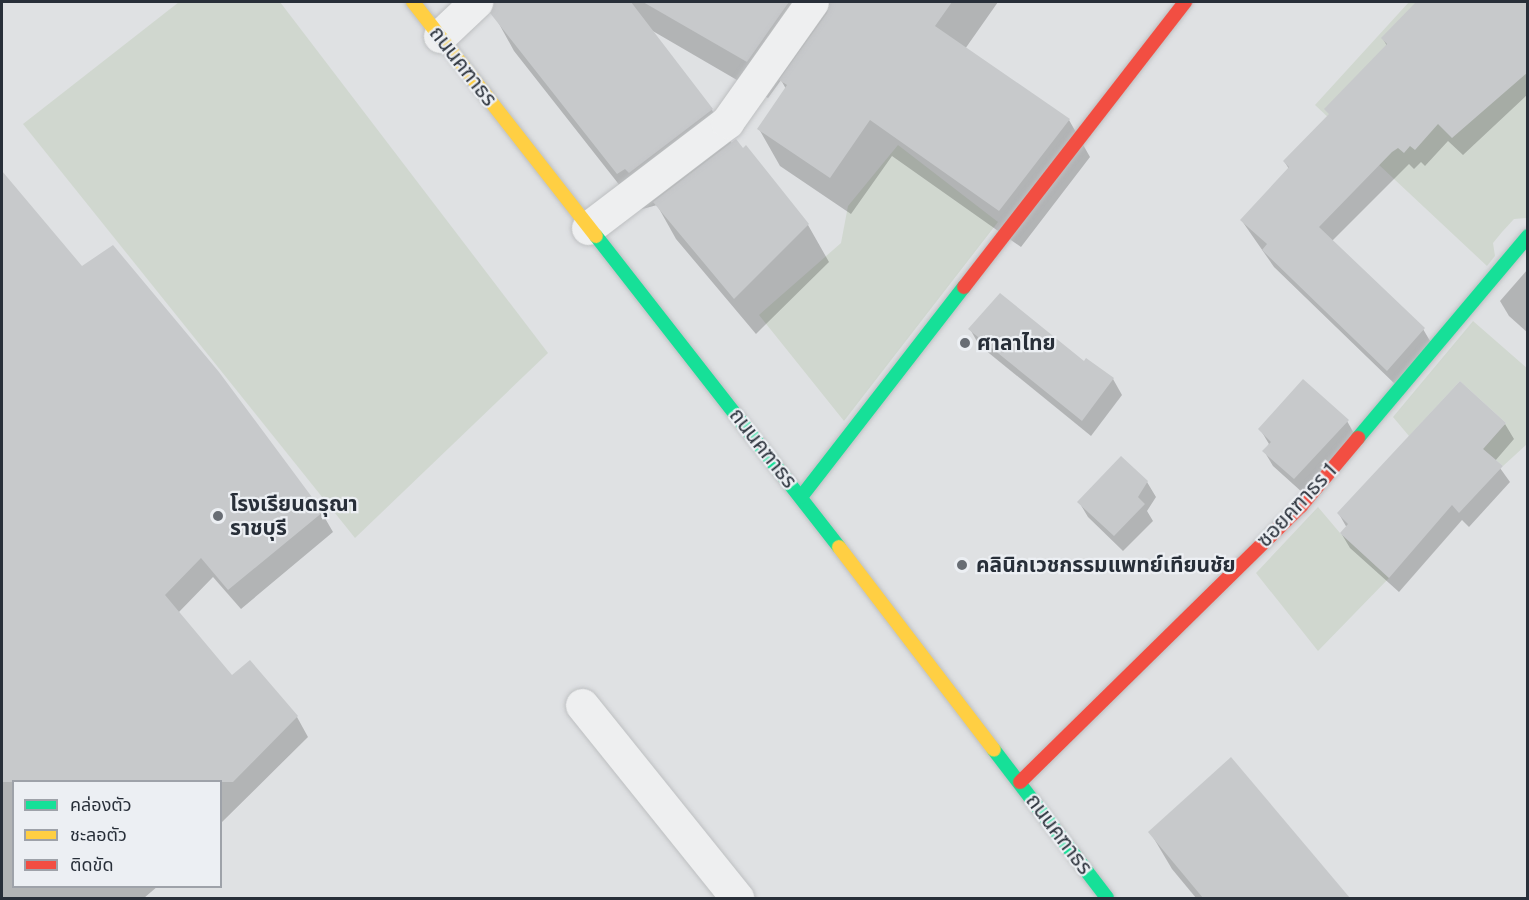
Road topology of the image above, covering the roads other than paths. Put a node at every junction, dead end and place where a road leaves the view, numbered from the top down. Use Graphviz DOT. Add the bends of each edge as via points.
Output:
graph roads {
  1 [pos="413,2"];
  2 [pos="476,2"];
  3 [pos="812,2"];
  4 [pos="1185,2"];
  5 [pos="440,36"];
  6 [pos="588,228"];
  7 [pos="1527,236"];
  8 [pos="801,496"];
  9 [pos="582,705"];
  10 [pos="1020,782"];
  11 [pos="737,898"];
  12 [pos="1107,898"];
  1 -- 5 [label="street, ถนนคฑาธร"];
  2 -- 5 [label="street"];
  3 -- 6 [label="street" via="727,122"];
  4 -- 8 [label="street"];
  5 -- 6 [label="street, ถนนคฑาธร"];
  6 -- 8 [label="street, ถนนคฑาธร"];
  7 -- 10 [label="street, ซอยคฑาธร 1" via="1301,506"];
  8 -- 10 [label="street, ถนนคฑาธร"];
  9 -- 11 [label="street"];
  10 -- 12 [label="street, ถนนคฑาธร"];
}
